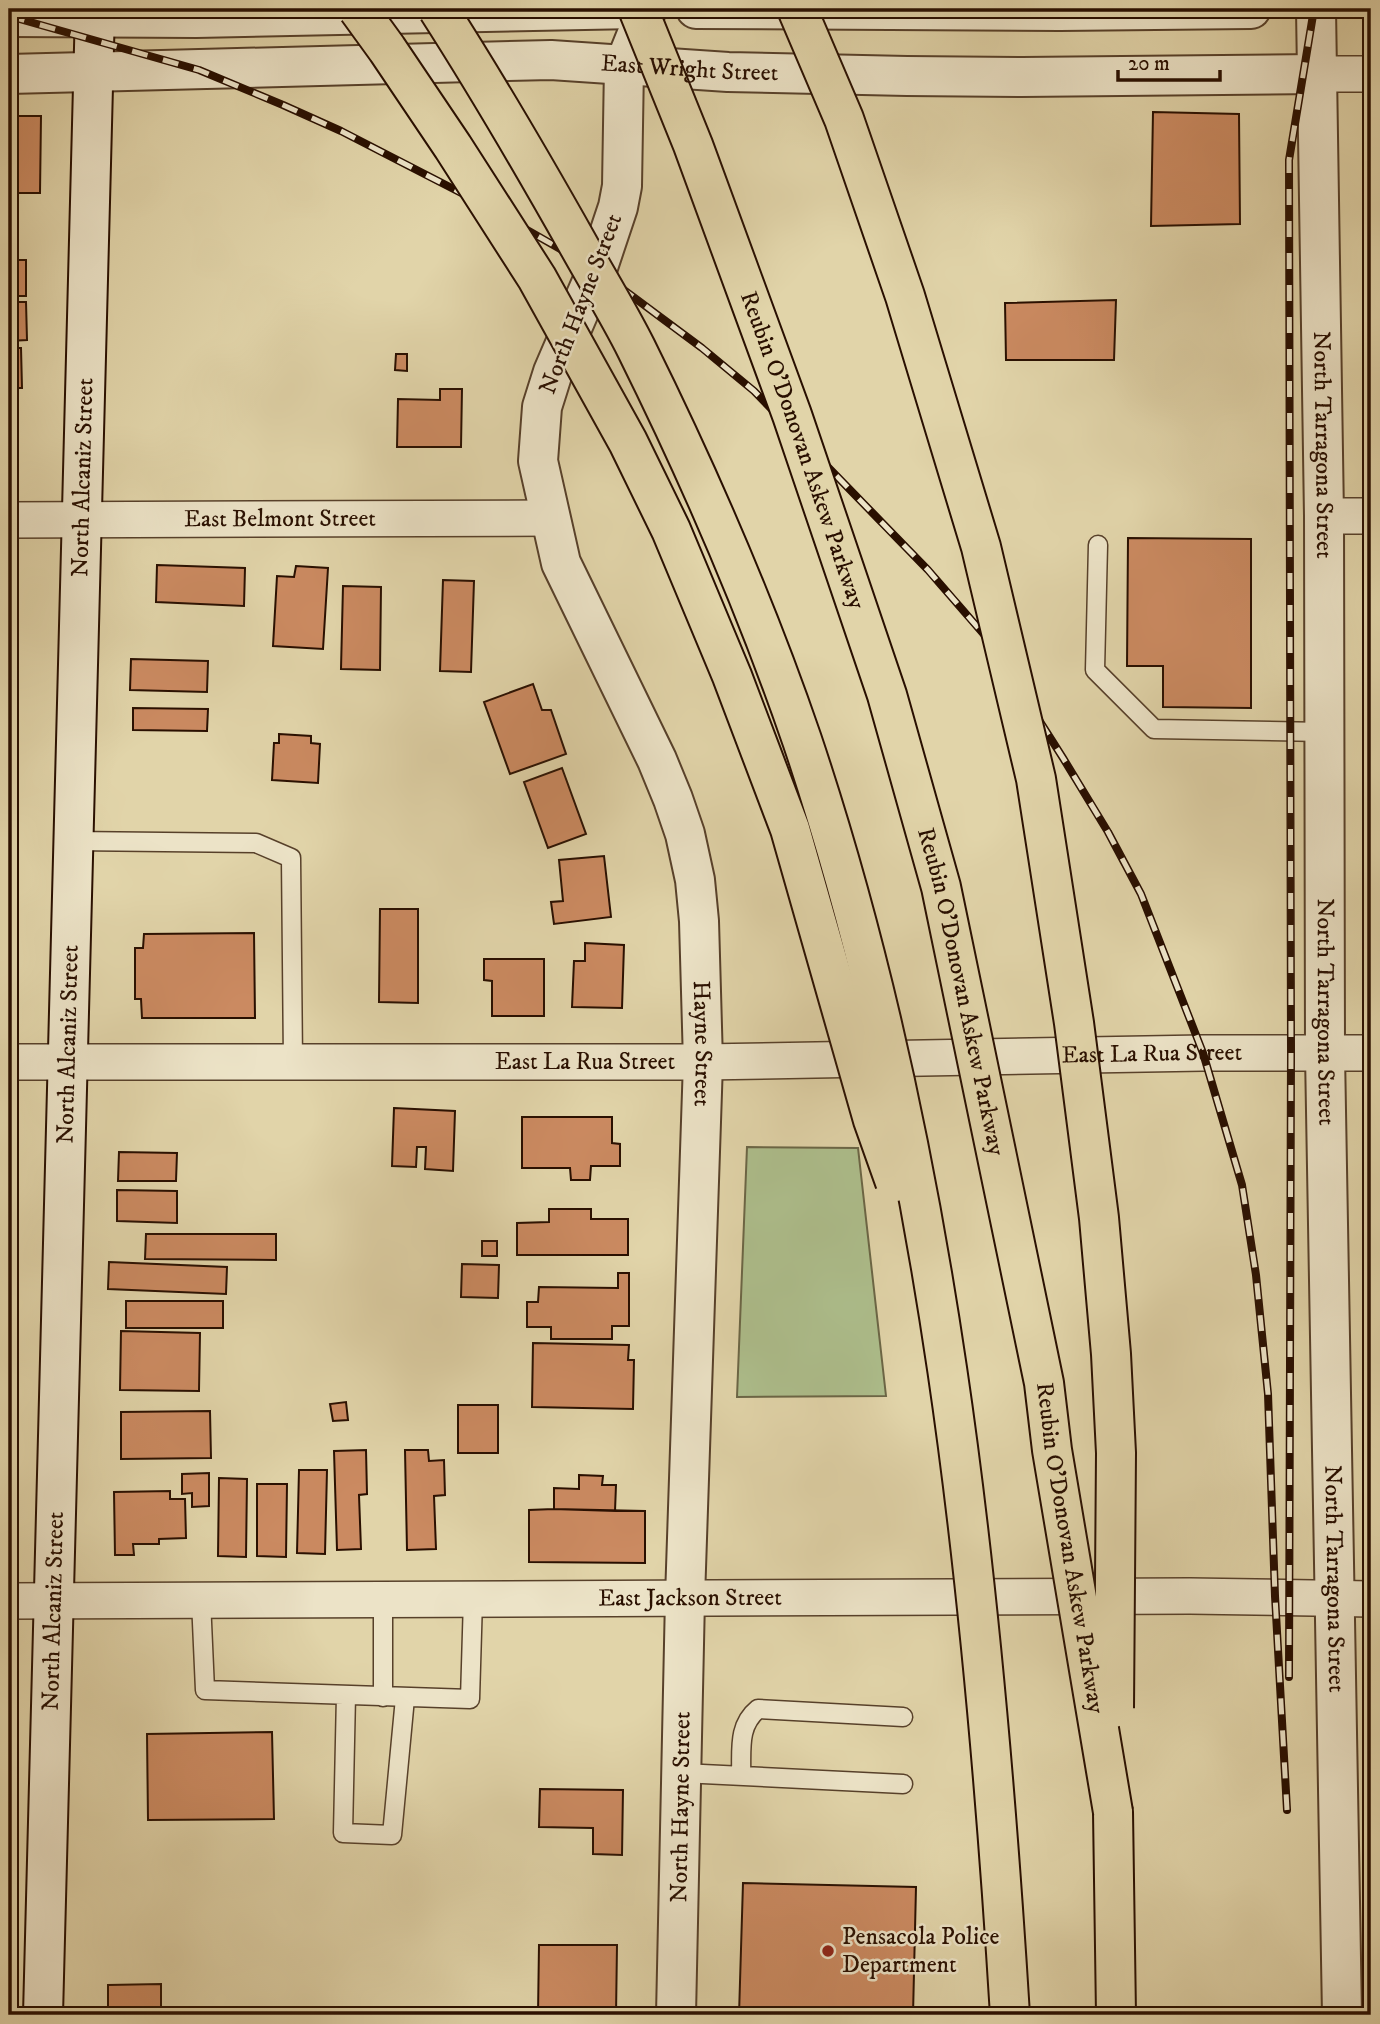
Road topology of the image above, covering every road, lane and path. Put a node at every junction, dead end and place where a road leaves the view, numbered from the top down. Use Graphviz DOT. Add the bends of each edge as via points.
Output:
graph roads {
  1 [pos="10,9"];
  2 [pos="358,9"];
  3 [pos="438,9"];
  4 [pos="637,9"];
  5 [pos="647,9"];
  6 [pos="696,9"];
  7 [pos="797,9"];
  8 [pos="1251,9"];
  9 [pos="1316,9"];
  10 [pos="95,14"];
  11 [pos="9,16"];
  12 [pos="624,66"];
  13 [pos="95,71"];
  14 [pos="1316,74"];
  15 [pos="1371,74"];
  16 [pos="9,75"];
  17 [pos="1324,516"];
  18 [pos="1371,516"];
  19 [pos="551,518"];
  20 [pos="9,520"];
  21 [pos="81,520"];
  22 [pos="1098,545"];
  23 [pos="1324,732"];
  24 [pos="72,841"];
  25 [pos="1371,1053"];
  26 [pos="1325,1054"];
  27 [pos="9,1062"];
  28 [pos="67,1062"];
  29 [pos="293,1062"];
  30 [pos="703,1062"];
  31 [pos="935,1296"];
  32 [pos="685,1598"];
  33 [pos="383,1599"];
  34 [pos="473,1599"];
  35 [pos="1353,1599"];
  36 [pos="201,1600"];
  37 [pos="9,1601"];
  38 [pos="54,1601"];
  39 [pos="346,1695"];
  40 [pos="383,1697"];
  41 [pos="405,1698"];
  42 [pos="903,1717"];
  43 [pos="681,1773"];
  44 [pos="741,1776"];
  45 [pos="903,1784"];
  46 [pos="1113,1812"];
  47 [pos="43,2015"];
  48 [pos="676,2015"];
  49 [pos="1010,2015"];
  50 [pos="1116,2015"];
  51 [pos="1342,2015"];
  1 -- 11 [label="street"];
  2 -- 31 [label="highway, bridge" via="537,278 671,530 790,829 873,1120"];
  3 -- 31 [label="highway, bridge" via="503,111 634,344 759,622 801,737 858,926 904,1125"];
  4 -- 10 [label="street"];
  4 -- 46 [label="highway, Reubin O'Donovan Askew Parkway, bridge" via="693,145 792,415 887,695 941,887 1044,1383"];
  5 -- 12 [label="street, North Hayne Street"];
  6 -- 8 [label="street"];
  7 -- 46 [label="highway, bridge" via="844,119 905,296 981,547 1036,779 1099,1218 1111,1353 1116,1453"];
  9 -- 14 [label="street, North Tarragona Street"];
  10 -- 11 [label="street"];
  10 -- 13 [label="street, North Alcaniz Street"];
  11 -- 13 [label="street"];
  12 -- 13 [label="street, East Wright Street" via="551,60"];
  12 -- 14 [label="street, East Wright Street" via="1022,78"];
  12 -- 19 [label="street, North Hayne Street" via="618,207 542,407 538,461"];
  13 -- 16 [label="street, East Wright Street"];
  13 -- 21 [label="street, North Alcaniz Street"];
  14 -- 15 [label="street, East Wright Street"];
  14 -- 17 [label="street, North Tarragona Street"];
  17 -- 18 [label="street"];
  17 -- 23 [label="street, North Tarragona Street"];
  19 -- 21 [label="street, East Belmont Street"];
  19 -- 30 [label="street, Hayne Street" via="561,563 657,760 685,834 699,921"];
  20 -- 21 [label="street, East Belmont Street"];
  21 -- 24 [label="street, North Alcaniz Street"];
  22 -- 23 [label="lane" via="1095,670 1154,729"];
  23 -- 26 [label="street, North Tarragona Street"];
  24 -- 28 [label="street, North Alcaniz Street"];
  24 -- 29 [label="lane" via="256,843 291,858"];
  25 -- 26 [label="street, East La Rua Street"];
  26 -- 30 [label="street, East La Rua Street"];
  26 -- 35 [label="street, North Tarragona Street"];
  27 -- 28 [label="street, East La Rua Street"];
  28 -- 29 [label="street, East La Rua Street"];
  28 -- 38 [label="street, North Alcaniz Street"];
  29 -- 30 [label="street, East La Rua Street"];
  30 -- 32 [label="street, Hayne Street"];
  31 -- 49 [label="highway, bridge" via="984,1665"];
  32 -- 34 [label="street, East Jackson Street"];
  32 -- 35 [label="street, East Jackson Street"];
  32 -- 43 [label="street, North Hayne Street"];
  33 -- 34 [label="street, East Jackson Street"];
  33 -- 36 [label="street, East Jackson Street"];
  33 -- 40 [label="lane"];
  34 -- 41 [label="lane" via="470,1699"];
  35 -- 51 [label="street, North Tarragona Street"];
  36 -- 38 [label="street, East Jackson Street"];
  36 -- 39 [label="lane" via="205,1690"];
  37 -- 38 [label="street, East Jackson Street"];
  38 -- 47 [label="street, North Alcaniz Street"];
  39 -- 40 [label="lane"];
  39 -- 41 [label="lane" via="342,1833 392,1835"];
  40 -- 41 [label="lane"];
  42 -- 44 [label="lane" via="758,1709 743,1728"];
  43 -- 44 [label="lane"];
  43 -- 48 [label="street, North Hayne Street"];
  44 -- 45 [label="lane"];
  46 -- 50 [label="highway, Reubin O'Donovan Askew Parkway"];
}
